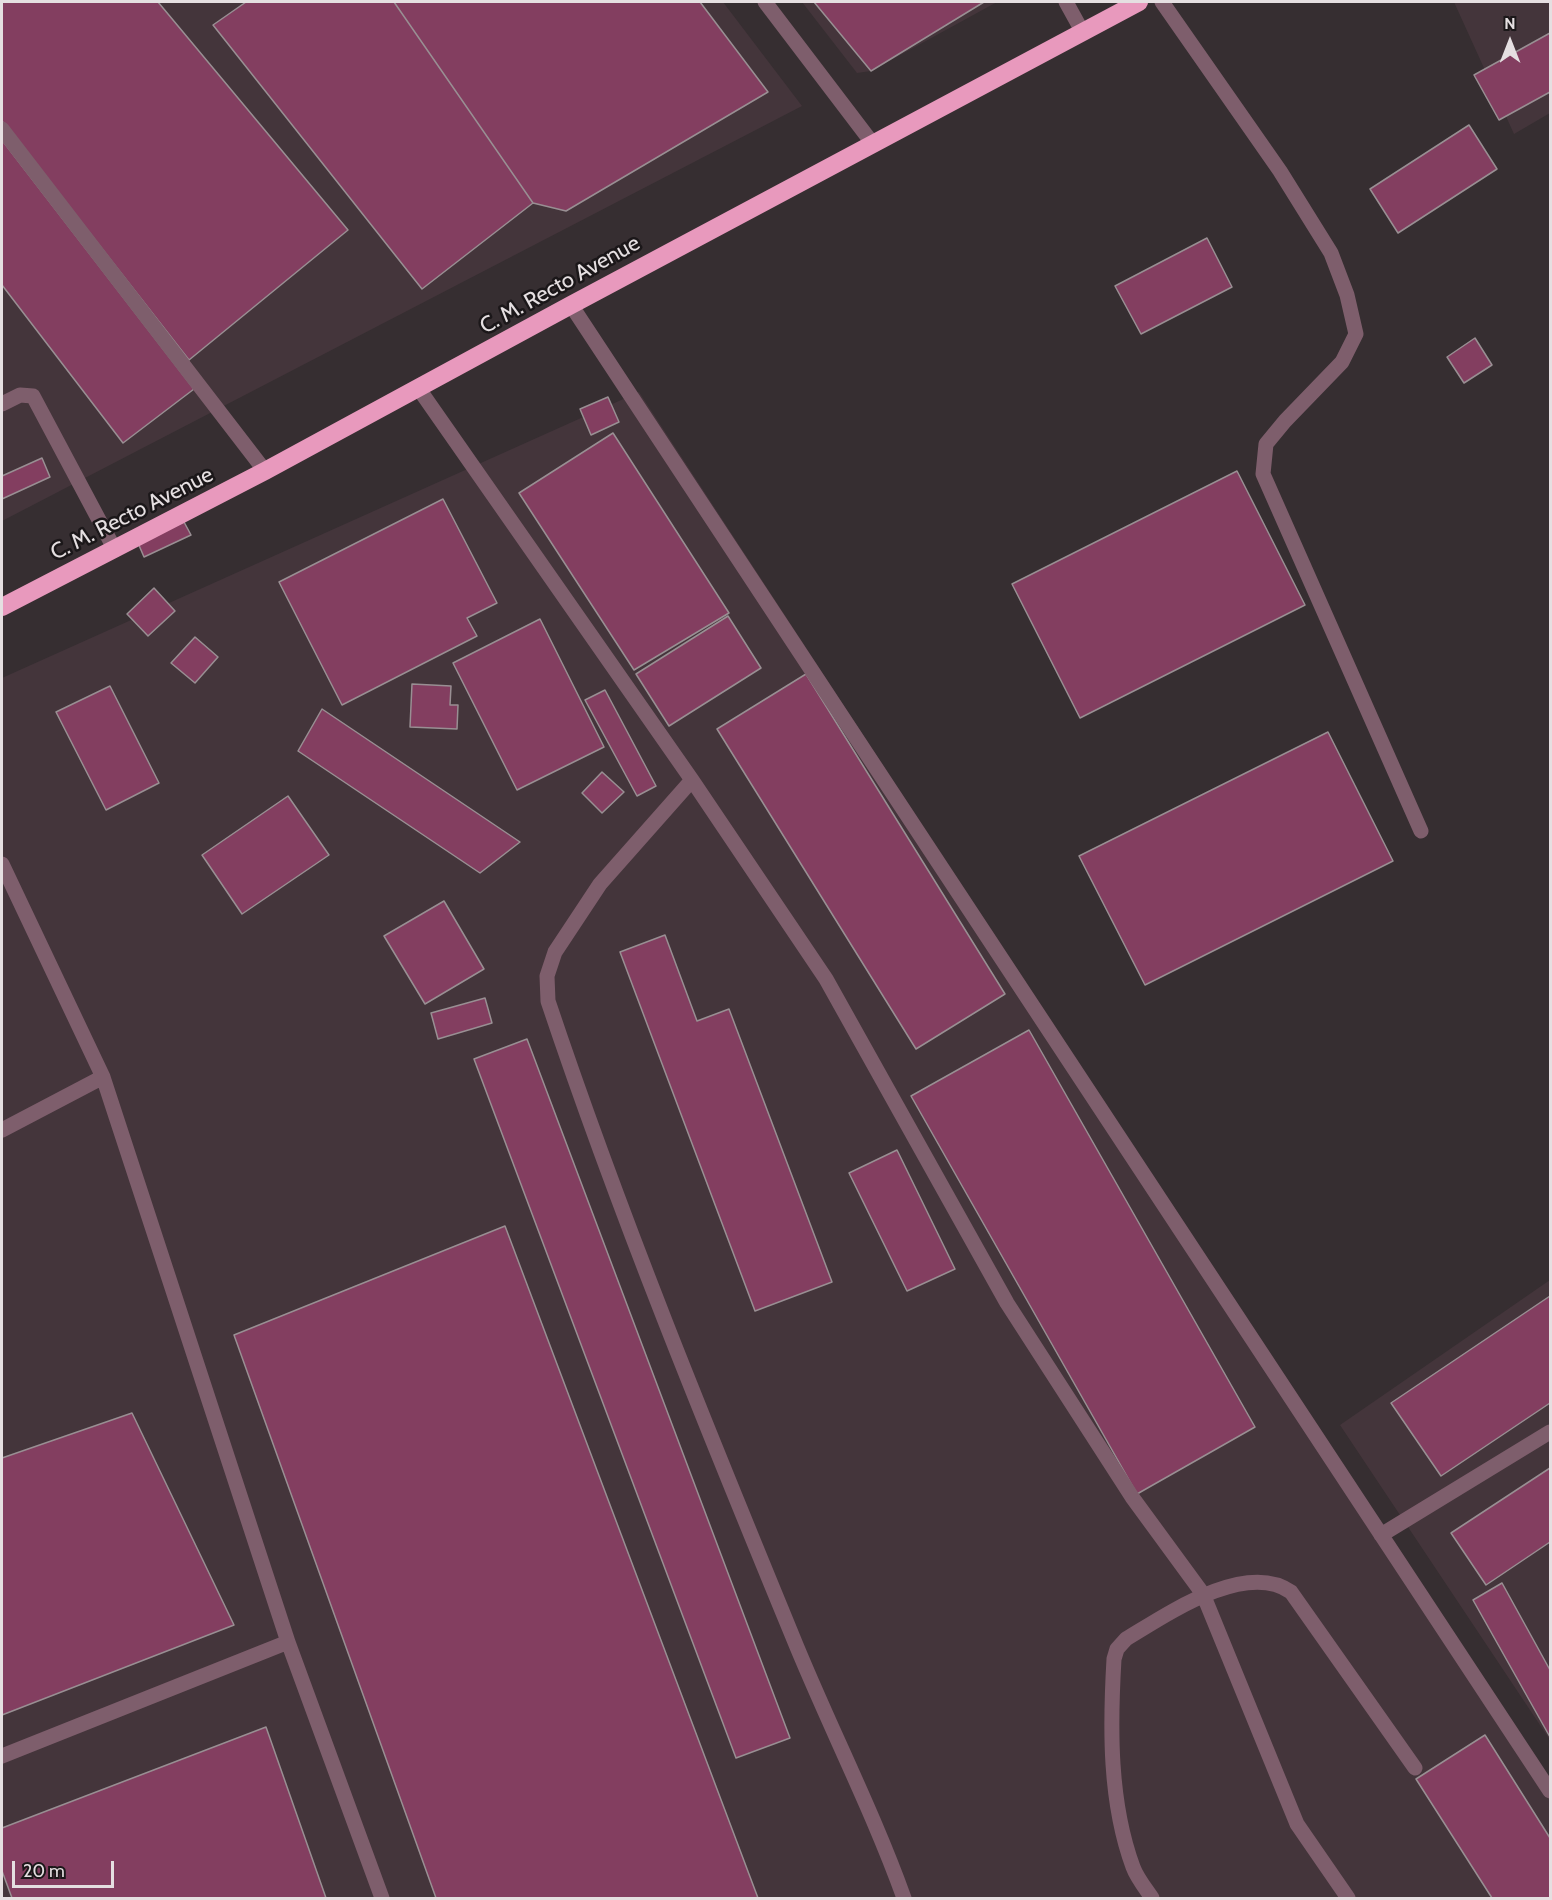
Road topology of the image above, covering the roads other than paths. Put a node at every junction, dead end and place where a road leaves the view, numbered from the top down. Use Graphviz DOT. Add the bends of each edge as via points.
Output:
graph roads {
  1 [pos="765,2"];
  2 [pos="1066,2"];
  3 [pos="1140,2"];
  4 [pos="1162,2"];
  5 [pos="1082,31"];
  6 [pos="2,129"];
  7 [pos="873,144"];
  8 [pos="571,305"];
  9 [pos="419,390"];
  10 [pos="2,404"];
  11 [pos="265,471"];
  12 [pos="115,550"];
  13 [pos="2,608"];
  14 [pos="692,780"];
  15 [pos="1421,831"];
  16 [pos="2,864"];
  17 [pos="103,1077"];
  18 [pos="2,1130"];
  19 [pos="1551,1432"];
  20 [pos="1382,1535"];
  21 [pos="1203,1594"];
  22 [pos="288,1642"];
  23 [pos="2,1756"];
  24 [pos="1415,1768"];
  25 [pos="1551,1791"];
  26 [pos="382,1899"];
  27 [pos="904,1899"];
  28 [pos="1152,1899"];
  29 [pos="1348,1899"];
  1 -- 7 [label="lane"];
  2 -- 5 [label="lane"];
  3 -- 5 [label="highway, C. M. Recto Avenue"];
  4 -- 15 [label="lane" via="1280,171 1331,253 1347,295 1356,334 1342,362 1266,444 1263,474"];
  5 -- 7 [label="highway, C. M. Recto Avenue"];
  6 -- 11 [label="lane"];
  7 -- 8 [label="highway, C. M. Recto Avenue"];
  8 -- 9 [label="highway, C. M. Recto Avenue"];
  8 -- 20 [label="lane"];
  9 -- 11 [label="highway, C. M. Recto Avenue"];
  9 -- 14 [label="lane"];
  10 -- 12 [label="lane" via="20,395 33,396"];
  11 -- 12 [label="highway, C. M. Recto Avenue"];
  12 -- 13 [label="highway, C. M. Recto Avenue"];
  14 -- 21 [label="lane" via="826,979 1007,1303 1132,1497"];
  14 -- 27 [label="lane" via="600,884 555,952 547,976 548,1001 645,1265 791,1634 887,1851"];
  16 -- 17 [label="lane"];
  17 -- 18 [label="lane"];
  17 -- 22 [label="lane"];
  19 -- 20 [label="lane"];
  20 -- 25 [label="lane"];
  21 -- 24 [label="lane" via="1256,1582 1278,1583 1291,1592"];
  21 -- 28 [label="lane" via="1125,1639 1114,1659 1111,1719 1120,1821 1134,1869"];
  21 -- 29 [label="lane" via="1297,1824"];
  22 -- 23 [label="lane"];
  22 -- 26 [label="lane"];
}
